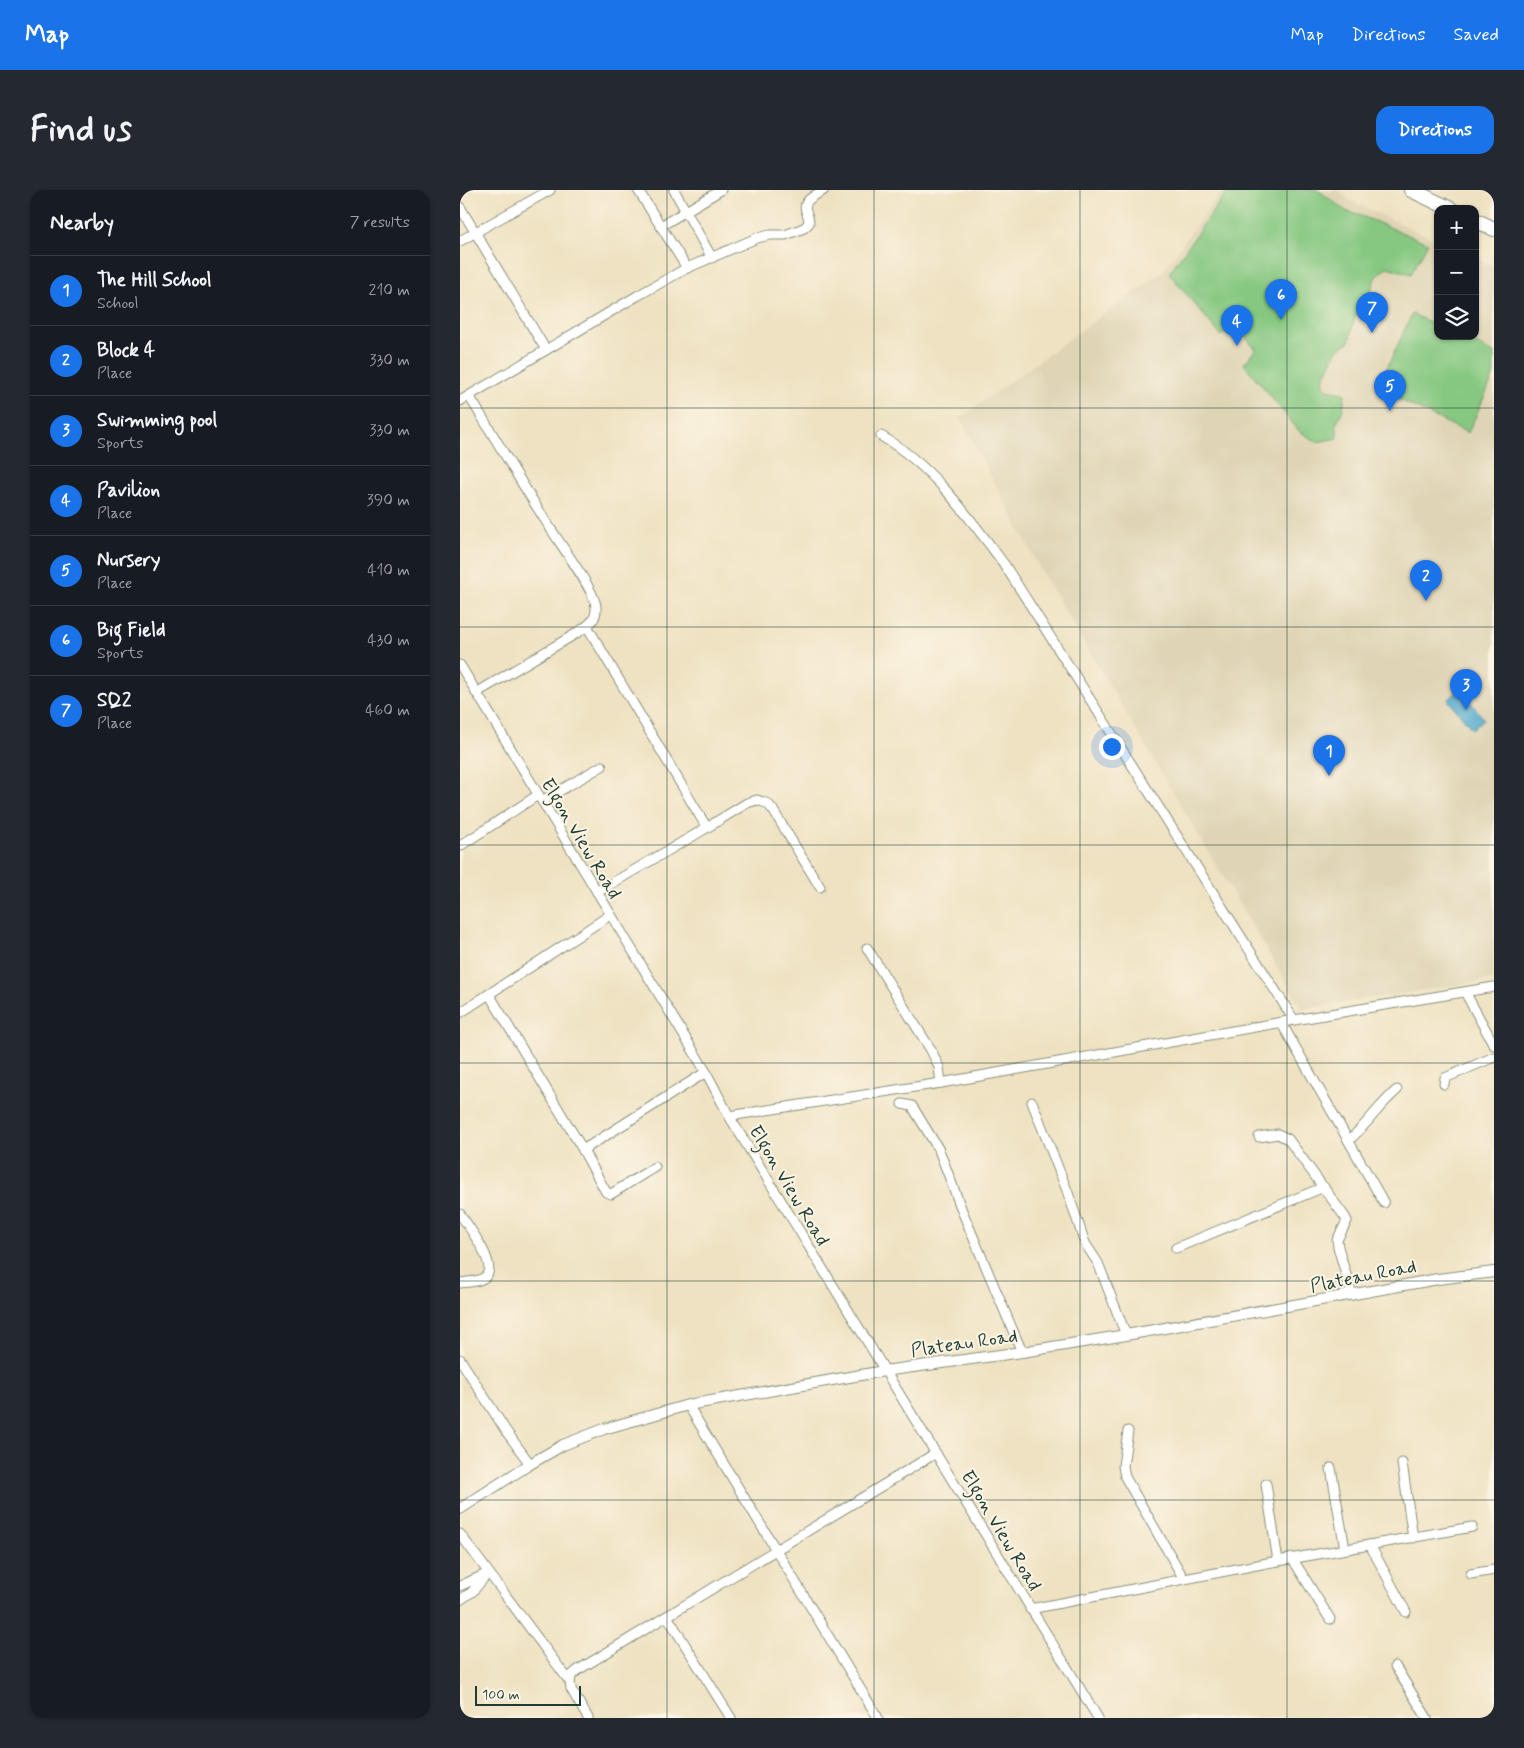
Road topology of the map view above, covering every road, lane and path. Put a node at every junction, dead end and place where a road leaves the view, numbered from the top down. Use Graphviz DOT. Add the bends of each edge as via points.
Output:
graph roads {
  1 [pos="550,190"];
  2 [pos="638,190"];
  3 [pos="674,190"];
  4 [pos="721,190"];
  5 [pos="824,190"];
  6 [pos="1411,190"];
  7 [pos="1443,205"];
  8 [pos="460,207"];
  9 [pos="686,211"];
  10 [pos="1479,222"];
  11 [pos="661,226"];
  12 [pos="1494,229"];
  13 [pos="475,231"];
  14 [pos="460,241"];
  15 [pos="712,258"];
  16 [pos="687,268"];
  17 [pos="546,350"];
  18 [pos="469,396"];
  19 [pos="460,401"];
  20 [pos="882,436"];
  21 [pos="587,626"];
  22 [pos="462,671"];
  23 [pos="476,693"];
  24 [pos="602,766"];
  25 [pos="540,798"];
  26 [pos="707,828"];
  27 [pos="460,846"];
  28 [pos="820,887"];
  29 [pos="597,892"];
  30 [pos="610,915"];
  31 [pos="867,948"];
  32 [pos="1494,987"];
  33 [pos="1465,992"];
  34 [pos="489,994"];
  35 [pos="460,1013"];
  36 [pos="1294,1020"];
  37 [pos="1282,1024"];
  38 [pos="1494,1045"];
  39 [pos="1494,1057"];
  40 [pos="706,1072"];
  41 [pos="941,1083"];
  42 [pos="1444,1084"];
  43 [pos="1396,1090"];
  44 [pos="1032,1102"];
  45 [pos="902,1104"];
  46 [pos="729,1116"];
  47 [pos="1259,1138"];
  48 [pos="1349,1140"];
  49 [pos="583,1150"];
  50 [pos="655,1167"];
  51 [pos="1324,1187"];
  52 [pos="1384,1203"];
  53 [pos="460,1214"];
  54 [pos="1176,1248"];
  55 [pos="1494,1272"];
  56 [pos="460,1283"];
  57 [pos="1352,1295"];
  58 [pos="1126,1335"];
  59 [pos="1022,1352"];
  60 [pos="460,1359"];
  61 [pos="884,1371"];
  62 [pos="688,1406"];
  63 [pos="1128,1431"];
  64 [pos="936,1452"];
  65 [pos="1402,1463"];
  66 [pos="530,1464"];
  67 [pos="1331,1468"];
  68 [pos="1266,1484"];
  69 [pos="460,1509"];
  70 [pos="1472,1527"];
  71 [pos="460,1534"];
  72 [pos="1413,1538"];
  73 [pos="1370,1545"];
  74 [pos="1346,1549"];
  75 [pos="775,1550"];
  76 [pos="1292,1558"];
  77 [pos="1278,1561"];
  78 [pos="1494,1570"];
  79 [pos="488,1573"];
  80 [pos="1471,1574"];
  81 [pos="1184,1578"];
  82 [pos="460,1586"];
  83 [pos="460,1600"];
  84 [pos="1030,1609"];
  85 [pos="1406,1612"];
  86 [pos="667,1616"];
  87 [pos="1330,1619"];
  88 [pos="1395,1666"];
  89 [pos="570,1682"];
  90 [pos="588,1718"];
  91 [pos="731,1718"];
  92 [pos="878,1718"];
  93 [pos="1098,1718"];
  94 [pos="1427,1718"];
  1 -- 13 [label="street"];
  2 -- 11 [label="street"];
  3 -- 9 [label="street"];
  4 -- 9 [label="street"];
  5 -- 15 [label="street" via="805,204 809,217 807,226 785,235 757,238"];
  6 -- 7 [label="highway"];
  8 -- 13 [label="street"];
  9 -- 11 [label="street"];
  9 -- 15 [label="street"];
  10 -- 12 [label="highway"];
  11 -- 16 [label="street"];
  13 -- 14 [label="street"];
  13 -- 17 [label="street"];
  15 -- 16 [label="street"];
  16 -- 17 [label="street"];
  17 -- 18 [label="street"];
  18 -- 19 [label="street"];
  18 -- 21 [label="street" via="592,592 595,617"];
  20 -- 36 [label="street" via="898,446 966,512 1004,564"];
  21 -- 23 [label="street"];
  21 -- 26 [label="street"];
  22 -- 23 [label="street, Elgon View Road"];
  23 -- 25 [label="street, Elgon View Road"];
  24 -- 25 [label="street"];
  25 -- 27 [label="street"];
  25 -- 29 [label="street, Elgon View Road"];
  26 -- 28 [label="street" via="747,803 757,800 768,804"];
  26 -- 29 [label="street"];
  29 -- 30 [label="street, Elgon View Road"];
  30 -- 34 [label="street"];
  30 -- 40 [label="street, Elgon View Road"];
  31 -- 41 [label="street" via="931,1050 939,1067"];
  32 -- 33 [label="street"];
  33 -- 36 [label="street"];
  33 -- 38 [label="street"];
  34 -- 35 [label="street"];
  34 -- 49 [label="street"];
  36 -- 37 [label="street"];
  37 -- 41 [label="street"];
  37 -- 48 [label="street"];
  39 -- 42 [label="street" via="1445,1078"];
  40 -- 46 [label="street, Elgon View Road"];
  40 -- 49 [label="street"];
  41 -- 46 [label="street"];
  43 -- 48 [label="street"];
  44 -- 58 [label="street" via="1085,1243 1098,1263"];
  45 -- 59 [label="street" via="912,1106 939,1150"];
  46 -- 61 [label="street, Elgon View Road"];
  47 -- 51 [label="street" via="1278,1134 1288,1139"];
  48 -- 52 [label="street"];
  49 -- 50 [label="street" via="606,1192 611,1194"];
  51 -- 54 [label="street"];
  51 -- 57 [label="street" via="1347,1221 1338,1247"];
  53 -- 56 [label="street" via="490,1267 485,1277"];
  55 -- 57 [label="street, Plateau Road"];
  57 -- 58 [label="street, Plateau Road"];
  58 -- 59 [label="street, Plateau Road"];
  59 -- 61 [label="street, Plateau Road"];
  60 -- 66 [label="street"];
  61 -- 62 [label="street, Plateau Road"];
  61 -- 64 [label="street, Elgon View Road"];
  62 -- 66 [label="street, Plateau Road" via="604,1429 563,1445"];
  62 -- 75 [label="street"];
  63 -- 81 [label="street" via="1123,1466 1125,1477"];
  64 -- 75 [label="street"];
  64 -- 84 [label="street, Elgon View Road"];
  65 -- 72 [label="street"];
  66 -- 69 [label="street, Plateau Road"];
  67 -- 74 [label="street"];
  68 -- 77 [label="street"];
  70 -- 72 [label="street"];
  71 -- 79 [label="street"];
  72 -- 73 [label="street"];
  73 -- 74 [label="street"];
  73 -- 85 [label="street"];
  74 -- 76 [label="street"];
  75 -- 86 [label="street"];
  75 -- 92 [label="street"];
  76 -- 77 [label="street"];
  76 -- 87 [label="street"];
  77 -- 81 [label="street"];
  78 -- 80 [label="street"];
  79 -- 82 [label="street"];
  79 -- 83 [label="street" via="472,1592"];
  79 -- 89 [label="street"];
  81 -- 84 [label="street"];
  84 -- 93 [label="street, Elgon View Road"];
  86 -- 89 [label="street" via="578,1670"];
  86 -- 91 [label="street"];
  88 -- 94 [label="street"];
  89 -- 90 [label="street"];
}
